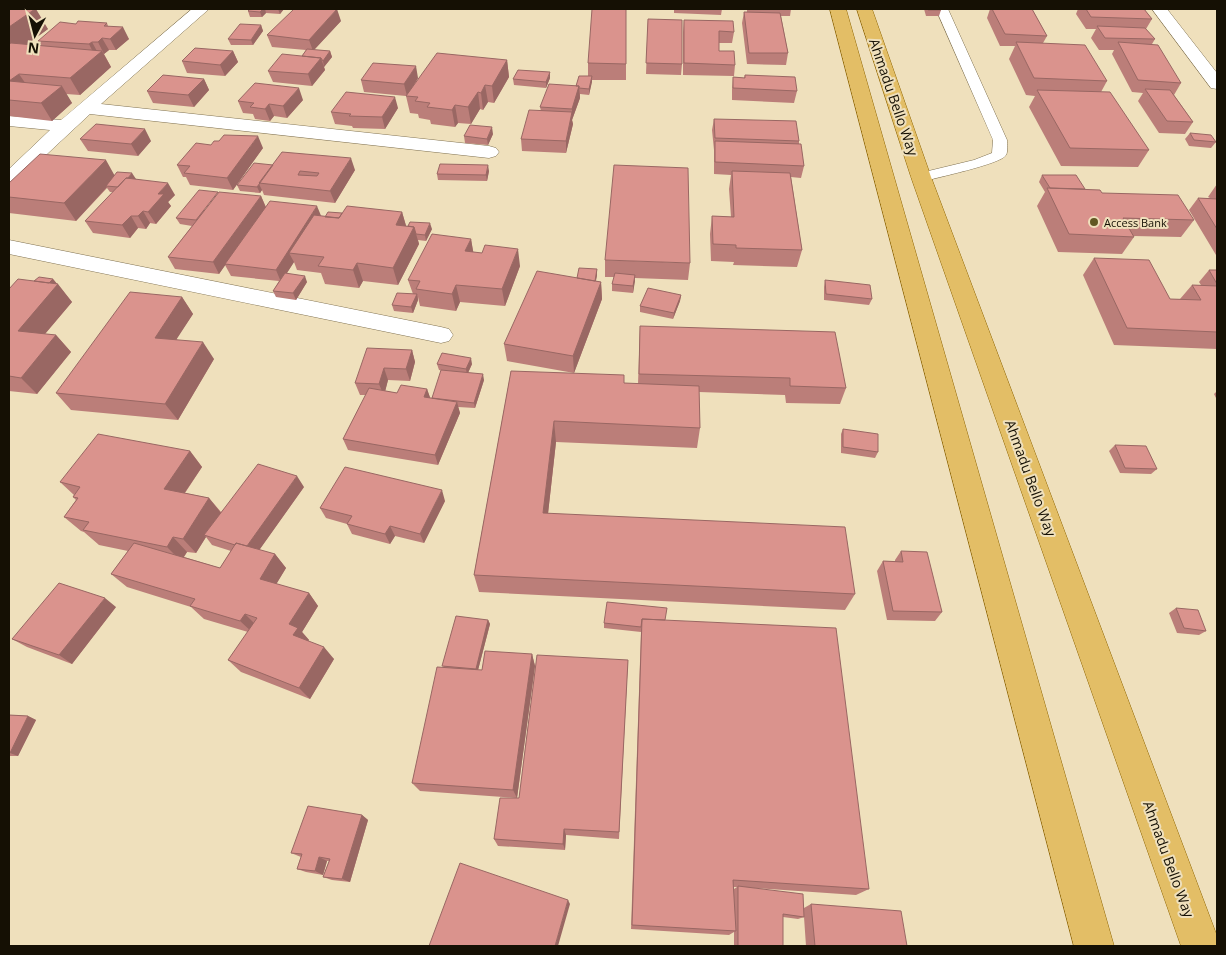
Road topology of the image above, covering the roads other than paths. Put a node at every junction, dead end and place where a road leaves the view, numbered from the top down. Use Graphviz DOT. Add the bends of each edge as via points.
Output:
graph roads {
  1 [pos="201,9"];
  2 [pos="838,9"];
  3 [pos="864,9"];
  4 [pos="942,9"];
  5 [pos="1159,9"];
  6 [pos="1217,84"];
  7 [pos="86,108"];
  8 [pos="9,121"];
  9 [pos="65,126"];
  10 [pos="489,152"];
  11 [pos="921,177"];
  12 [pos="9,180"];
  13 [pos="9,247"];
  14 [pos="441,335"];
  15 [pos="1094,946"];
  16 [pos="1201,946"];
  1 -- 7 [label="street"];
  2 -- 15 [label="main road, Ahmadu Bello Way"];
  3 -- 11 [label="main road, Ahmadu Bello Way"];
  4 -- 11 [label="lane" via="1000,140 999,155"];
  5 -- 6 [label="street"];
  7 -- 9 [label="street"];
  7 -- 10 [label="street"];
  8 -- 9 [label="street"];
  9 -- 12 [label="street"];
  11 -- 16 [label="main road, Ahmadu Bello Way"];
  13 -- 14 [label="street"];
}
